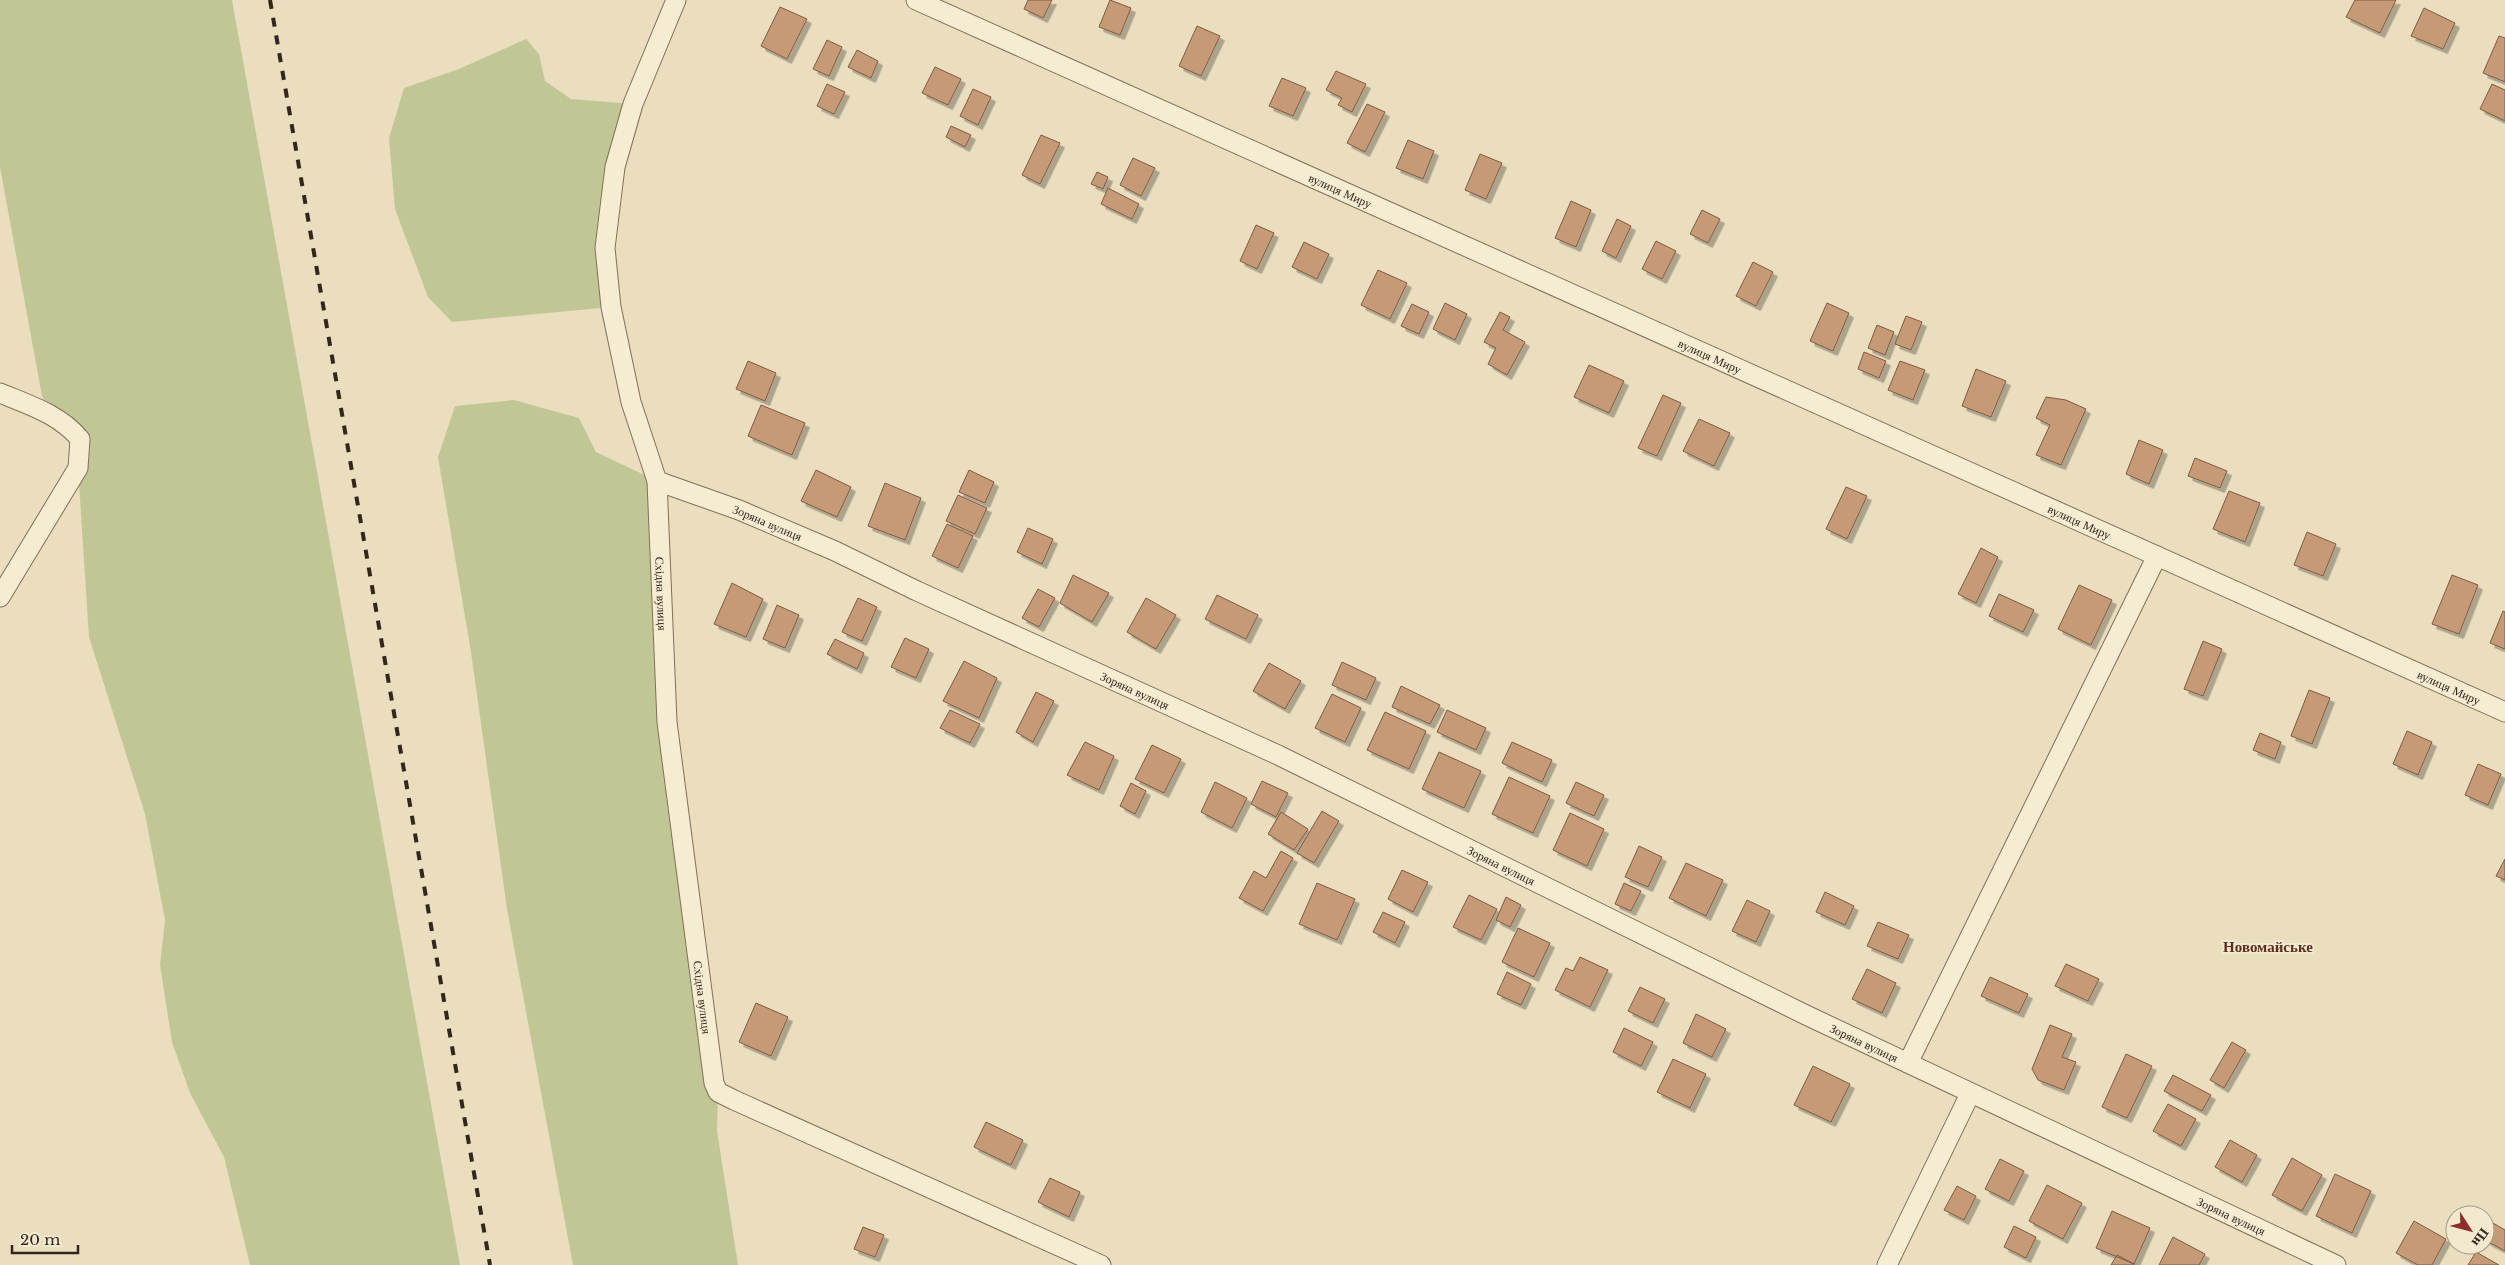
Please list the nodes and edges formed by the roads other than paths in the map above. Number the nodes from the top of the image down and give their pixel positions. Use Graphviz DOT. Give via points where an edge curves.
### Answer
graph roads {
  1 [pos="676,0"];
  2 [pos="916,0"];
  3 [pos="0,393"];
  4 [pos="657,481"];
  5 [pos="2157,556"];
  6 [pos="0,597"];
  7 [pos="2505,712"];
  8 [pos="1908,1063"];
  9 [pos="1970,1094"];
  10 [pos="1101,1265"];
  11 [pos="1887,1265"];
  12 [pos="2336,1265"];
  1 -- 4 [label="street" via="633,104 615,166 605,248 611,307 631,402"];
  2 -- 5 [label="street, вулиця Миру"];
  3 -- 6 [label="street" via="49,414 69,426 80,439 78,468"];
  4 -- 8 [label="street, Зоряна вулиця" via="739,510 835,551 1260,747"];
  4 -- 10 [label="street, Східна вулиця" via="667,722 714,1083 718,1092"];
  5 -- 7 [label="street, вулиця Миру"];
  5 -- 8 [label="street"];
  8 -- 9 [label="street, Зоряна вулиця"];
  9 -- 11 [label="street"];
  9 -- 12 [label="street, Зоряна вулиця"];
}
